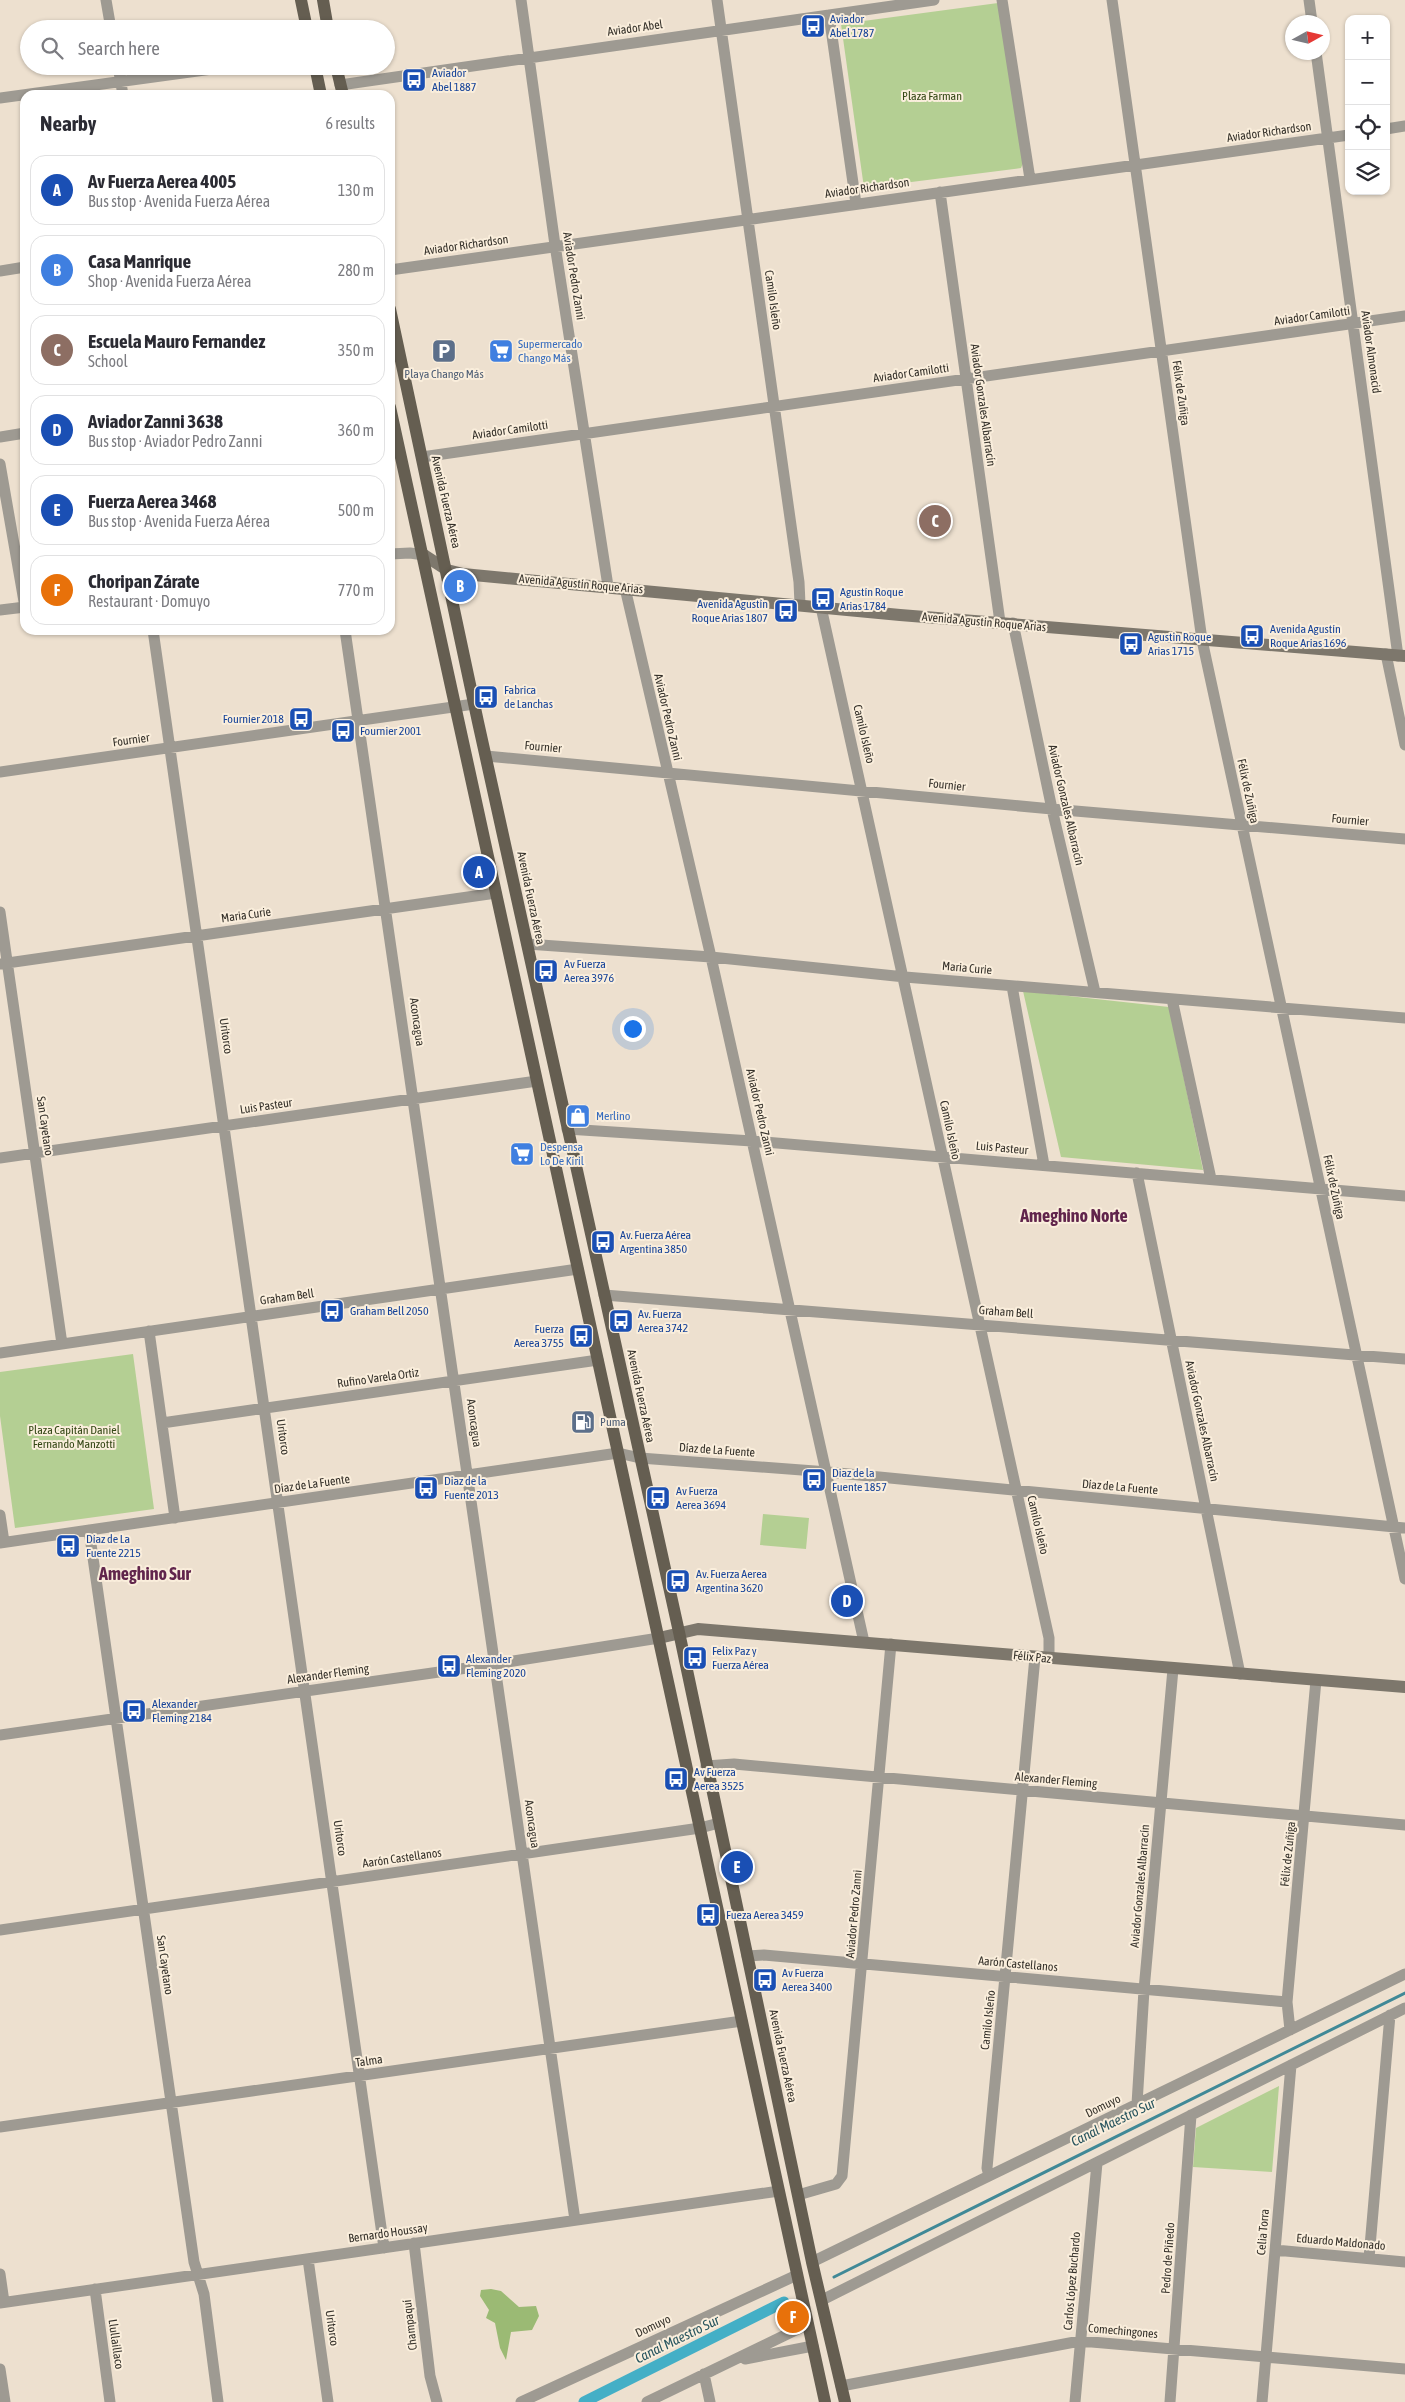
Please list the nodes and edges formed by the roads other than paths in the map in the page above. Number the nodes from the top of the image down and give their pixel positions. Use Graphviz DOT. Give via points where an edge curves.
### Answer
graph roads {
  1 [pos="106,0"];
  2 [pos="301,0"];
  3 [pos="322,0"];
  4 [pos="521,0"];
  5 [pos="718,0"];
  6 [pos="934,0"];
  7 [pos="1002,0"];
  8 [pos="1112,0"];
  9 [pos="1309,0"];
  10 [pos="914,1"];
  11 [pos="829,15"];
  12 [pos="1311,15"];
  13 [pos="109,20"];
  14 [pos="305,20"];
  15 [pos="326,20"];
  16 [pos="722,30"];
  17 [pos="529,58"];
  18 [pos="1317,60"];
  19 [pos="120,75"];
  20 [pos="166,75"];
  21 [pos="317,75"];
  22 [pos="338,75"];
  23 [pos="121,81"];
  24 [pos="57,90"];
  25 [pos="122,90"];
  26 [pos="321,90"];
  27 [pos="341,90"];
  28 [pos="20,95"];
  29 [pos="0,98"];
  30 [pos="1405,126"];
  31 [pos="1390,128"];
  32 [pos="1345,135"];
  33 [pos="1327,138"];
  34 [pos="1136,164"];
  35 [pos="1030,179"];
  36 [pos="940,192"];
  37 [pos="856,204"];
  38 [pos="748,218"];
  39 [pos="555,246"];
  40 [pos="20,268"];
  41 [pos="395,269"];
  42 [pos="0,271"];
  43 [pos="1405,316"];
  44 [pos="1354,324"];
  45 [pos="395,332"];
  46 [pos="1161,350"];
  47 [pos="966,379"];
  48 [pos="773,406"];
  49 [pos="395,429"];
  50 [pos="584,433"];
  51 [pos="20,434"];
  52 [pos="0,437"];
  53 [pos="422,457"];
  54 [pos="0,464"];
  55 [pos="395,554"];
  56 [pos="424,555"];
  57 [pos="447,570"];
  58 [pos="20,578"];
  59 [pos="608,586"];
  60 [pos="625,588"];
  61 [pos="800,604"];
  62 [pos="821,607"];
  63 [pos="20,608"];
  64 [pos="0,610"];
  65 [pos="1000,622"];
  66 [pos="1013,623"];
  67 [pos="154,635"];
  68 [pos="346,635"];
  69 [pos="1202,640"];
  70 [pos="1396,656"];
  71 [pos="474,704"];
  72 [pos="455,708"];
  73 [pos="360,721"];
  74 [pos="1405,745"];
  75 [pos="171,748"];
  76 [pos="486,756"];
  77 [pos="0,772"];
  78 [pos="667,772"];
  79 [pos="862,791"];
  80 [pos="1052,809"];
  81 [pos="1241,825"];
  82 [pos="1405,839"];
  83 [pos="496,893"];
  84 [pos="386,908"];
  85 [pos="0,912"];
  86 [pos="198,935"];
  87 [pos="527,944"];
  88 [pos="711,957"];
  89 [pos="4,963"];
  90 [pos="905,977"];
  91 [pos="1012,986"];
  92 [pos="1095,992"];
  93 [pos="1172,999"];
  94 [pos="1282,1008"];
  95 [pos="1405,1018"];
  96 [pos="537,1081"];
  97 [pos="414,1099"];
  98 [pos="225,1126"];
  99 [pos="567,1129"];
  100 [pos="752,1141"];
  101 [pos="35,1154"];
  102 [pos="942,1157"];
  103 [pos="0,1158"];
  104 [pos="1044,1165"];
  105 [pos="1137,1173"];
  106 [pos="1211,1179"];
  107 [pos="1320,1188"];
  108 [pos="1405,1196"];
  109 [pos="578,1269"];
  110 [pos="441,1289"];
  111 [pos="604,1295"];
  112 [pos="791,1310"];
  113 [pos="252,1316"];
  114 [pos="980,1324"];
  115 [pos="149,1331"];
  116 [pos="1171,1339"];
  117 [pos="62,1344"];
  118 [pos="0,1353"];
  119 [pos="1358,1354"];
  120 [pos="1405,1359"];
  121 [pos="598,1360"];
  122 [pos="454,1381"];
  123 [pos="265,1408"];
  124 [pos="162,1423"];
  125 [pos="618,1454"];
  126 [pos="640,1458"];
  127 [pos="828,1472"];
  128 [pos="468,1475"];
  129 [pos="1016,1491"];
  130 [pos="278,1503"];
  131 [pos="1206,1509"];
  132 [pos="0,1515"];
  133 [pos="175,1518"];
  134 [pos="1400,1528"];
  135 [pos="89,1530"];
  136 [pos="2,1542"];
  137 [pos="1405,1579"];
  138 [pos="679,1632"];
  139 [pos="659,1638"];
  140 [pos="864,1642"];
  141 [pos="892,1644"];
  142 [pos="1035,1657"];
  143 [pos="1049,1659"];
  144 [pos="495,1664"];
  145 [pos="1173,1669"];
  146 [pos="1240,1674"];
  147 [pos="1316,1680"];
  148 [pos="1405,1687"];
  149 [pos="305,1691"];
  150 [pos="116,1718"];
  151 [pos="0,1735"];
  152 [pos="706,1766"];
  153 [pos="879,1777"];
  154 [pos="1022,1791"];
  155 [pos="1161,1802"];
  156 [pos="1305,1816"];
  157 [pos="718,1823"];
  158 [pos="1405,1825"];
  159 [pos="700,1828"];
  160 [pos="522,1854"];
  161 [pos="332,1882"];
  162 [pos="143,1909"];
  163 [pos="0,1930"];
  164 [pos="748,1956"];
  165 [pos="863,1964"];
  166 [pos="1405,1974"];
  167 [pos="1006,1977"];
  168 [pos="1144,1990"];
  169 [pos="1287,2002"];
  170 [pos="1405,2008"];
  171 [pos="1390,2015"];
  172 [pos="742,2021"];
  173 [pos="1290,2030"];
  174 [pos="550,2049"];
  175 [pos="1291,2064"];
  176 [pos="359,2076"];
  177 [pos="171,2103"];
  178 [pos="1137,2104"];
  179 [pos="1191,2115"];
  180 [pos="0,2127"];
  181 [pos="1097,2163"];
  182 [pos="989,2176"];
  183 [pos="779,2191"];
  184 [pos="798,2195"];
  185 [pos="574,2220"];
  186 [pos="414,2243"];
  187 [pos="384,2248"];
  188 [pos="1275,2250"];
  189 [pos="1369,2258"];
  190 [pos="308,2259"];
  191 [pos="812,2262"];
  192 [pos="1405,2262"];
  193 [pos="0,2274"];
  194 [pos="197,2274"];
  195 [pos="797,2275"];
  196 [pos="95,2289"];
  197 [pos="822,2300"];
  198 [pos="2,2302"];
  199 [pos="808,2324"];
  200 [pos="1080,2341"];
  201 [pos="813,2346"];
  202 [pos="1175,2349"];
  203 [pos="1266,2357"];
  204 [pos="731,2361"];
  205 [pos="0,2369"];
  206 [pos="1405,2369"];
  207 [pos="704,2374"];
  208 [pos="842,2386"];
  209 [pos="5,2402"];
  210 [pos="110,2402"];
  211 [pos="218,2402"];
  212 [pos="328,2402"];
  213 [pos="437,2402"];
  214 [pos="521,2402"];
  215 [pos="647,2402"];
  216 [pos="710,2402"];
  217 [pos="825,2402"];
  218 [pos="845,2402"];
  219 [pos="1075,2402"];
  220 [pos="1170,2402"];
  221 [pos="1262,2402"];
  1 -- 13 [label="street"];
  2 -- 14 [label="main road"];
  3 -- 15 [label="main road"];
  4 -- 17 [label="street, Aviador Pedro Zanni"];
  5 -- 16 [label="street, Camilo Isleño"];
  6 -- 10 [label="street, Aviador Abel"];
  7 -- 35 [label="street"];
  8 -- 34 [label="street, Félix de Zuñiga"];
  9 -- 12 [label="street"];
  10 -- 11 [label="street, Aviador Abel"];
  11 -- 16 [label="street, Aviador Abel"];
  11 -- 37 [label="street"];
  16 -- 17 [label="street, Aviador Abel"];
  16 -- 38 [label="street, Camilo Isleño"];
  17 -- 27 [label="street, Aviador Abel"];
  17 -- 39 [label="street, Aviador Pedro Zanni"];
  18 -- 33 [label="street, Aviador Almonacid"];
  19 -- 23 [label="street"];
  20 -- 23 [label="street"];
  21 -- 26 [label="main road"];
  22 -- 27 [label="main road"];
  23 -- 24 [label="street"];
  23 -- 25 [label="street"];
  28 -- 29 [label="street"];
  30 -- 31 [label="street"];
  32 -- 33 [label="street, Aviador Richardson"];
  33 -- 34 [label="street, Aviador Richardson"];
  33 -- 44 [label="street, Aviador Almonacid"];
  34 -- 35 [label="street, Aviador Richardson"];
  34 -- 46 [label="street, Félix de Zuñiga"];
  35 -- 36 [label="street, Aviador Richardson"];
  36 -- 37 [label="street, Aviador Richardson"];
  36 -- 47 [label="street, Aviador Gonzales Albarracín"];
  37 -- 38 [label="street, Aviador Richardson"];
  38 -- 39 [label="street, Aviador Richardson"];
  38 -- 48 [label="street, Camilo Isleño"];
  39 -- 41 [label="street, Aviador Richardson"];
  39 -- 50 [label="street, Aviador Pedro Zanni"];
  40 -- 42 [label="street"];
  43 -- 44 [label="street, Aviador Camilotti"];
  44 -- 46 [label="street, Aviador Camilotti"];
  44 -- 70 [label="street, Aviador Almonacid"];
  45 -- 53 [label="main road, Avenida Fuerza Aérea"];
  46 -- 47 [label="street, Aviador Camilotti"];
  46 -- 69 [label="street, Félix de Zuñiga"];
  47 -- 48 [label="street, Aviador Camilotti"];
  47 -- 65 [label="street, Aviador Gonzales Albarracín"];
  48 -- 50 [label="street, Aviador Camilotti"];
  48 -- 61 [label="street, Camilo Isleño"];
  49 -- 56 [label="main road"];
  50 -- 53 [label="street, Aviador Camilotti"];
  50 -- 59 [label="street, Aviador Pedro Zanni"];
  51 -- 52 [label="street"];
  53 -- 57 [label="main road, Avenida Fuerza Aérea"];
  54 -- 58 [label="street"];
  55 -- 56 [label="street, Avenida Agustín Roque Arias"];
  56 -- 57 [label="main road, Avenida Agustín Roque Arias"];
  56 -- 72 [label="main road"];
  57 -- 59 [label="main road, Avenida Agustín Roque Arias"];
  57 -- 71 [label="main road, Avenida Fuerza Aérea"];
  59 -- 60 [label="main road, Avenida Agustín Roque Arias"];
  60 -- 61 [label="main road, Avenida Agustín Roque Arias"];
  60 -- 78 [label="street, Aviador Pedro Zanni"];
  61 -- 62 [label="main road, Avenida Agustín Roque Arias"];
  62 -- 65 [label="main road, Avenida Agustín Roque Arias"];
  62 -- 79 [label="street, Camilo Isleño"];
  63 -- 64 [label="street"];
  65 -- 66 [label="main road, Avenida Agustín Roque Arias"];
  66 -- 69 [label="main road, Avenida Agustín Roque Arias"];
  66 -- 80 [label="street, Aviador Gonzales Albarracín"];
  67 -- 75 [label="street, Uritorco"];
  68 -- 73 [label="street, Aconcagua"];
  69 -- 70 [label="main road, Avenida Agustín Roque Arias"];
  69 -- 81 [label="street, Félix de Zuñiga"];
  70 -- 74 [label="street, Aviador Almonacid"];
  71 -- 72 [label="street, Fournier"];
  71 -- 76 [label="main road, Avenida Fuerza Aérea"];
  72 -- 73 [label="street, Fournier"];
  72 -- 83 [label="main road"];
  73 -- 75 [label="street, Fournier"];
  73 -- 84 [label="street, Aconcagua"];
  75 -- 77 [label="street, Fournier"];
  75 -- 86 [label="street, Uritorco"];
  76 -- 78 [label="street, Fournier"];
  76 -- 87 [label="main road, Avenida Fuerza Aérea"];
  78 -- 79 [label="street, Fournier"];
  78 -- 88 [label="street, Aviador Pedro Zanni"];
  79 -- 80 [label="street, Fournier"];
  79 -- 90 [label="street, Camilo Isleño"];
  80 -- 81 [label="street, Fournier"];
  80 -- 92 [label="street, Aviador Gonzales Albarracín"];
  81 -- 82 [label="street, Fournier"];
  81 -- 94 [label="street, Félix de Zuñiga"];
  83 -- 84 [label="street, Maria Curie"];
  83 -- 96 [label="main road"];
  84 -- 86 [label="street, Maria Curie"];
  84 -- 97 [label="street, Aconcagua"];
  85 -- 89 [label="street, San Cayetano"];
  86 -- 89 [label="street, Maria Curie"];
  86 -- 98 [label="street, Uritorco"];
  87 -- 88 [label="street, Maria Curie"];
  87 -- 99 [label="main road, Avenida Fuerza Aérea"];
  88 -- 90 [label="street, Maria Curie"];
  88 -- 100 [label="street, Aviador Pedro Zanni"];
  89 -- 101 [label="street, San Cayetano"];
  90 -- 91 [label="street, Maria Curie"];
  90 -- 102 [label="street, Camilo Isleño"];
  91 -- 92 [label="street, Maria Curie"];
  91 -- 104 [label="street"];
  92 -- 93 [label="street, Maria Curie"];
  93 -- 94 [label="street, Maria Curie"];
  93 -- 106 [label="street"];
  94 -- 95 [label="street, Maria Curie"];
  94 -- 107 [label="street, Félix de Zuñiga"];
  96 -- 97 [label="street, Luis Pasteur"];
  96 -- 109 [label="main road"];
  97 -- 98 [label="street, Luis Pasteur"];
  97 -- 110 [label="street, Aconcagua"];
  98 -- 101 [label="street, Luis Pasteur"];
  98 -- 113 [label="street, Uritorco"];
  99 -- 100 [label="street, Luis Pasteur"];
  99 -- 111 [label="main road, Avenida Fuerza Aérea"];
  100 -- 102 [label="street, Luis Pasteur"];
  100 -- 112 [label="street, Aviador Pedro Zanni"];
  101 -- 103 [label="street, Luis Pasteur"];
  101 -- 117 [label="street, San Cayetano"];
  102 -- 104 [label="street, Luis Pasteur"];
  102 -- 114 [label="street, Camilo Isleño"];
  104 -- 105 [label="street, Luis Pasteur"];
  105 -- 106 [label="street, Luis Pasteur"];
  105 -- 116 [label="street, Aviador Gonzales Albarracín"];
  106 -- 107 [label="street, Luis Pasteur"];
  107 -- 108 [label="street, Luis Pasteur"];
  107 -- 119 [label="street, Félix de Zuñiga"];
  109 -- 110 [label="street, Graham Bell"];
  109 -- 121 [label="main road"];
  110 -- 113 [label="street, Graham Bell"];
  110 -- 122 [label="street, Aconcagua"];
  111 -- 112 [label="street, Graham Bell"];
  111 -- 126 [label="main road, Avenida Fuerza Aérea"];
  112 -- 114 [label="street, Graham Bell"];
  112 -- 127 [label="street, Aviador Pedro Zanni"];
  113 -- 115 [label="street, Graham Bell"];
  113 -- 123 [label="street, Uritorco"];
  114 -- 116 [label="street, Graham Bell"];
  114 -- 129 [label="street, Camilo Isleño"];
  115 -- 117 [label="street, Graham Bell"];
  115 -- 124 [label="street"];
  116 -- 119 [label="street, Graham Bell"];
  116 -- 131 [label="street, Aviador Gonzales Albarracín"];
  117 -- 118 [label="street, Graham Bell"];
  119 -- 120 [label="street, Graham Bell"];
  119 -- 134 [label="street, Félix de Zuñiga"];
  121 -- 122 [label="street, Rufino Varela Ortiz"];
  121 -- 125 [label="main road"];
  122 -- 123 [label="street, Rufino Varela Ortiz"];
  122 -- 128 [label="street, Aconcagua"];
  123 -- 124 [label="street, Rufino Varela Ortiz"];
  123 -- 130 [label="street, Uritorco"];
  124 -- 133 [label="street"];
  125 -- 126 [label="street, Díaz de La Fuente"];
  125 -- 128 [label="street, Díaz de La Fuente"];
  125 -- 139 [label="main road"];
  126 -- 127 [label="street, Díaz de La Fuente"];
  126 -- 138 [label="main road, Avenida Fuerza Aérea"];
  127 -- 129 [label="street, Díaz de La Fuente"];
  127 -- 140 [label="street, Aviador Pedro Zanni"];
  128 -- 130 [label="street, Díaz de La Fuente"];
  128 -- 144 [label="street, Aconcagua"];
  129 -- 131 [label="street, Díaz de La Fuente"];
  129 -- 143 [label="street, Camilo Isleño" via="1049,1638"];
  130 -- 133 [label="street, Díaz de La Fuente"];
  130 -- 149 [label="street, Uritorco"];
  131 -- 134 [label="street, Díaz de La Fuente"];
  131 -- 146 [label="street, Aviador Gonzales Albarracín"];
  132 -- 136 [label="street"];
  133 -- 135 [label="street, Díaz de La Fuente"];
  134 -- 137 [label="street, Félix de Zuñiga"];
  135 -- 136 [label="street, Díaz de La Fuente"];
  135 -- 150 [label="street, San Cayetano"];
  138 -- 139 [label="main road, Félix Paz"];
  138 -- 140 [label="main road, Félix Paz" via="698,1629"];
  138 -- 152 [label="main road, Avenida Fuerza Aérea"];
  139 -- 144 [label="street, Alexander Fleming"];
  139 -- 159 [label="main road"];
  140 -- 141 [label="main road, Félix Paz"];
  141 -- 142 [label="main road, Félix Paz"];
  141 -- 153 [label="street, Aviador Pedro Zanni"];
  142 -- 143 [label="main road, Félix Paz"];
  142 -- 154 [label="street, Camilo Isleño"];
  143 -- 145 [label="main road, Félix Paz"];
  144 -- 149 [label="street, Alexander Fleming"];
  144 -- 160 [label="street, Aconcagua"];
  145 -- 146 [label="main road, Félix Paz"];
  145 -- 155 [label="street, Aviador Gonzales Albarracín"];
  146 -- 147 [label="main road, Félix Paz"];
  147 -- 148 [label="main road, Félix Paz"];
  147 -- 156 [label="street, Félix de Zuñiga"];
  149 -- 150 [label="street, Alexander Fleming"];
  149 -- 161 [label="street, Uritorco"];
  150 -- 151 [label="street, Alexander Fleming"];
  150 -- 162 [label="street, San Cayetano"];
  152 -- 153 [label="street, Alexander Fleming" via="734,1764"];
  152 -- 157 [label="main road, Avenida Fuerza Aérea"];
  153 -- 154 [label="street, Alexander Fleming"];
  153 -- 165 [label="street, Aviador Pedro Zanni"];
  154 -- 155 [label="street, Alexander Fleming"];
  154 -- 167 [label="street, Camilo Isleño"];
  155 -- 156 [label="street, Alexander Fleming"];
  155 -- 168 [label="street, Aviador Gonzales Albarracín"];
  156 -- 158 [label="street, Alexander Fleming"];
  156 -- 169 [label="street, Félix de Zuñiga"];
  157 -- 159 [label="street, Aarón Castellanos"];
  157 -- 164 [label="main road, Avenida Fuerza Aérea"];
  159 -- 160 [label="street, Aarón Castellanos"];
  159 -- 172 [label="main road"];
  160 -- 161 [label="street, Aarón Castellanos"];
  160 -- 174 [label="street, Aconcagua"];
  161 -- 162 [label="street, Aarón Castellanos"];
  161 -- 176 [label="street, Uritorco"];
  162 -- 163 [label="street, Aarón Castellanos"];
  162 -- 177 [label="street, San Cayetano"];
  164 -- 165 [label="street, Aarón Castellanos"];
  164 -- 184 [label="main road, Avenida Fuerza Aérea"];
  165 -- 167 [label="street, Aarón Castellanos"];
  165 -- 184 [label="street, Aviador Pedro Zanni" via="842,2176 836,2184"];
  166 -- 173 [label="street, Domuyo"];
  167 -- 168 [label="street, Aarón Castellanos"];
  167 -- 182 [label="street, Camilo Isleño" via="987,2168"];
  168 -- 169 [label="street, Aarón Castellanos"];
  168 -- 178 [label="street, Aviador Gonzales Albarracín"];
  169 -- 173 [label="street, Félix de Zuñiga"];
  170 -- 171 [label="street"];
  171 -- 175 [label="street"];
  171 -- 189 [label="street"];
  172 -- 174 [label="street, Talma"];
  172 -- 183 [label="main road"];
  173 -- 178 [label="street, Domuyo"];
  174 -- 176 [label="street, Talma"];
  174 -- 185 [label="street, Aconcagua"];
  175 -- 179 [label="street"];
  175 -- 188 [label="street, Celia Torra"];
  176 -- 177 [label="street, Talma"];
  176 -- 187 [label="street, Uritorco"];
  177 -- 180 [label="street, Talma"];
  177 -- 194 [label="street, San Cayetano"];
  178 -- 182 [label="street, Domuyo"];
  179 -- 181 [label="street"];
  179 -- 202 [label="street, Pedro de Piñedo"];
  181 -- 197 [label="street"];
  181 -- 200 [label="street, Carlos López Buchardo"];
  182 -- 191 [label="street, Domuyo"];
  183 -- 185 [label="street, Bernardo Houssay"];
  183 -- 195 [label="main road"];
  184 -- 191 [label="main road, Avenida Fuerza Aérea"];
  185 -- 186 [label="street, Bernardo Houssay"];
  186 -- 187 [label="street, Bernardo Houssay"];
  186 -- 213 [label="street, Champaquí" via="430,2376"];
  187 -- 190 [label="street, Bernardo Houssay"];
  188 -- 189 [label="street, Eduardo Maldonado"];
  188 -- 203 [label="street, Celia Torra"];
  189 -- 192 [label="street, Eduardo Maldonado"];
  190 -- 194 [label="street, Bernardo Houssay"];
  190 -- 212 [label="street, Uritorco"];
  191 -- 197 [label="main road, Avenida Fuerza Aérea"];
  193 -- 198 [label="street"];
  194 -- 196 [label="street, Bernardo Houssay"];
  194 -- 211 [label="street, San Cayetano" via="204,2294"];
  195 -- 197 [label="main road" via="805,2277 816,2300"];
  195 -- 199 [label="main road"];
  195 -- 214 [label="street, Domuyo"];
  196 -- 198 [label="street, Bernardo Houssay"];
  196 -- 210 [label="street, Llullaillaco"];
  197 -- 208 [label="main road, Avenida Fuerza Aérea"];
  199 -- 201 [label="main road"];
  199 -- 204 [label="street"];
  200 -- 202 [label="street, Comechingones"];
  200 -- 208 [label="street, Comechingones"];
  200 -- 219 [label="street, Carlos López Buchardo"];
  201 -- 204 [label="street"];
  201 -- 217 [label="main road"];
  202 -- 203 [label="street, Comechingones"];
  202 -- 220 [label="street, Pedro de Piñedo"];
  203 -- 206 [label="street, Comechingones"];
  203 -- 221 [label="street, Celia Torra"];
  204 -- 207 [label="street"];
  205 -- 209 [label="street"];
  207 -- 215 [label="street"];
  207 -- 216 [label="street"];
  208 -- 218 [label="main road, Avenida Fuerza Aérea"];
}
